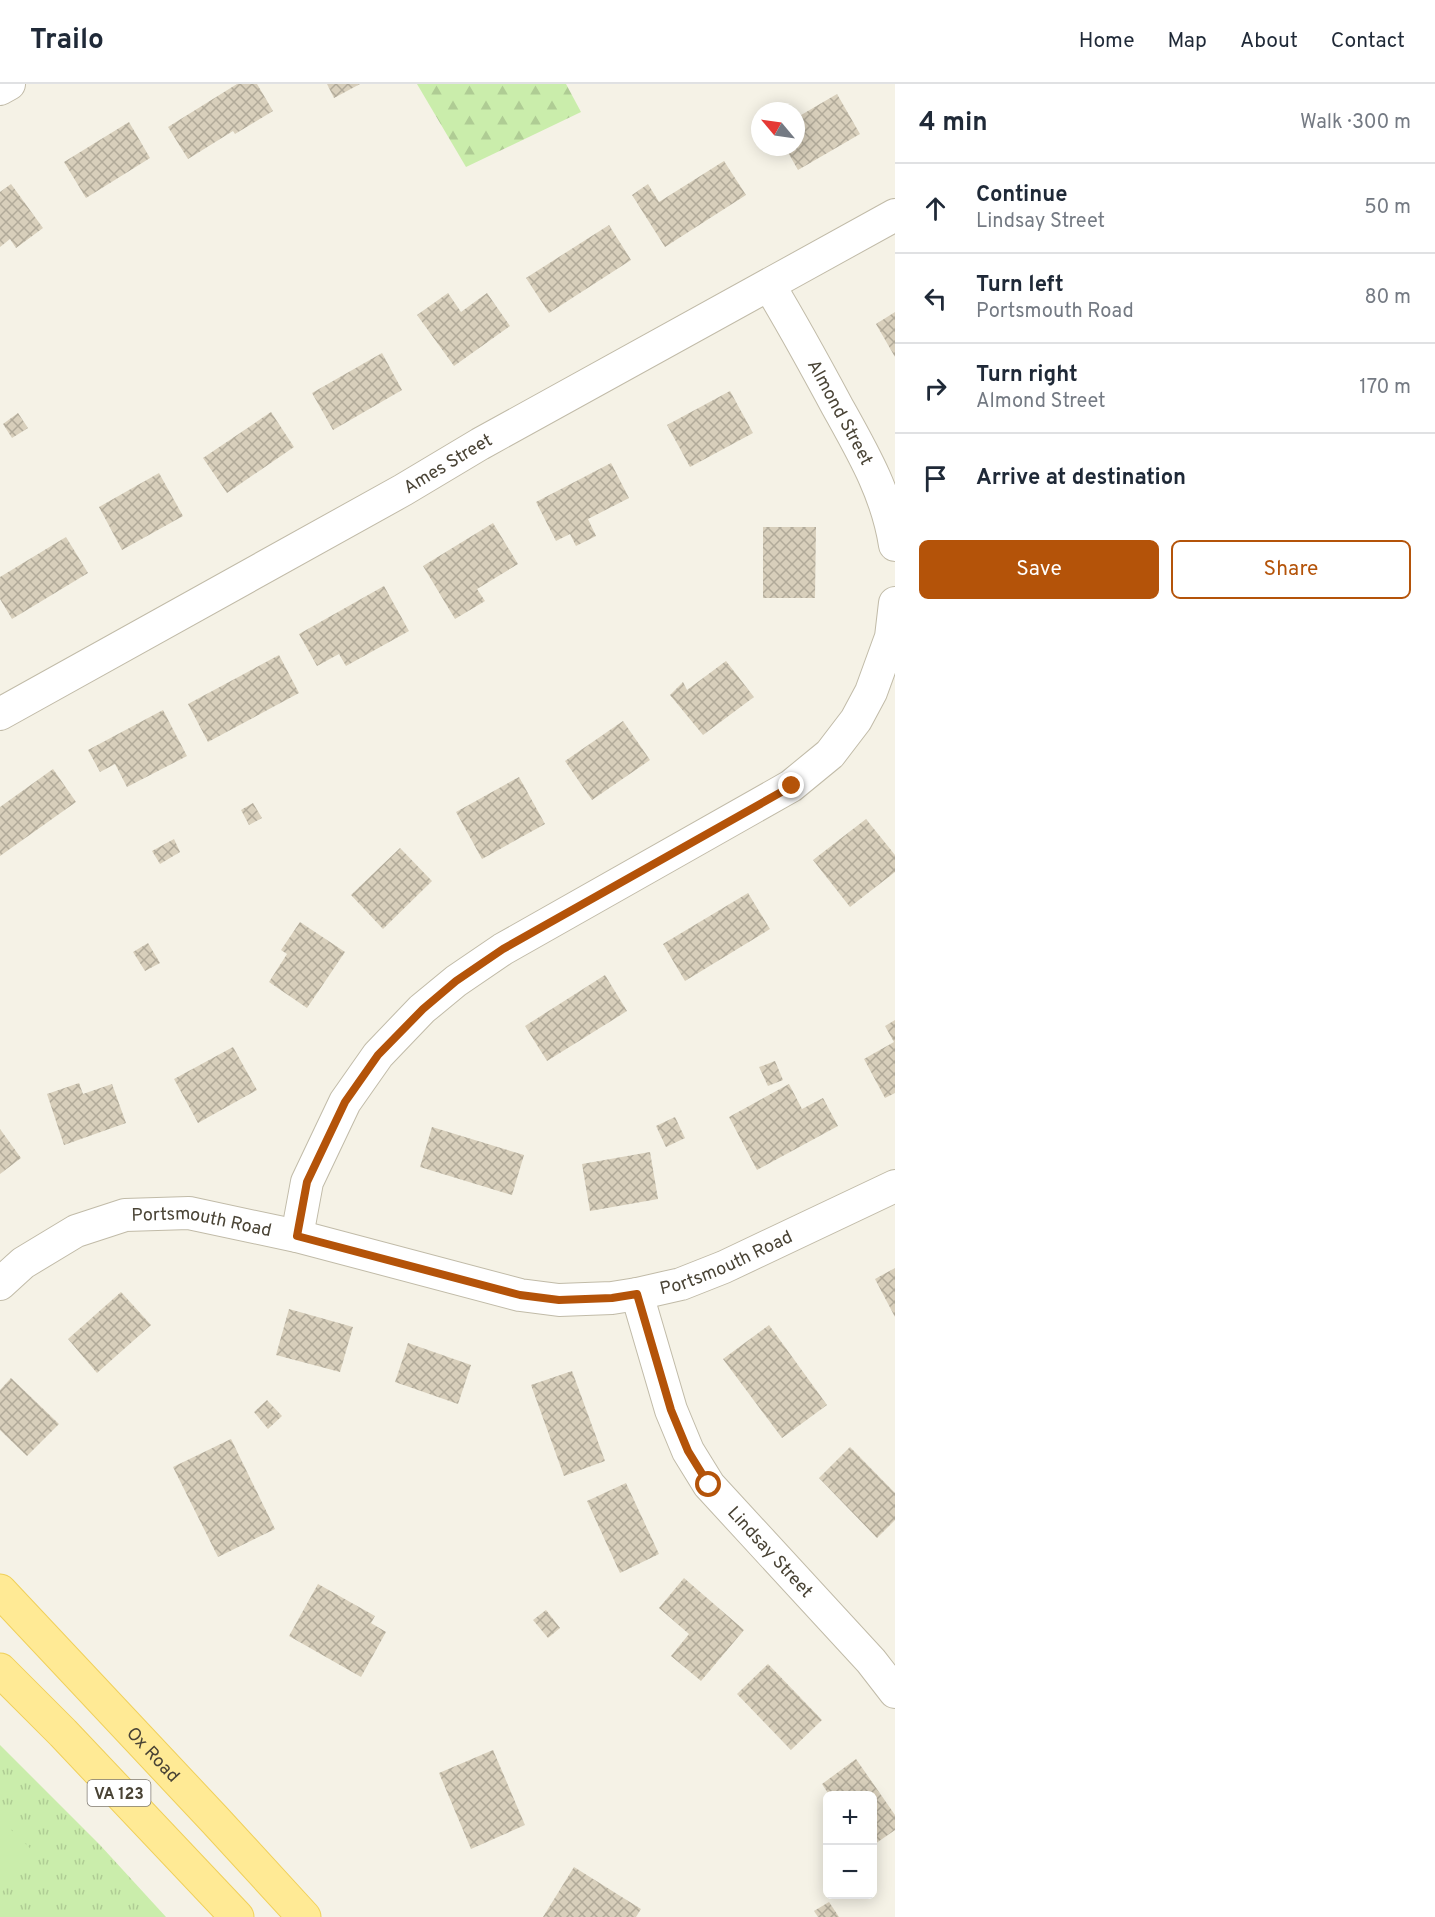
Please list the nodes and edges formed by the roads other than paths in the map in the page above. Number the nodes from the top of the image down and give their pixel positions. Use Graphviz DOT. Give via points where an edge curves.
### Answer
graph roads {
  1 [pos="895,215"];
  2 [pos="769,285"];
  3 [pos="895,545"];
  4 [pos="895,603"];
  5 [pos="0,714"];
  6 [pos="895,1186"];
  7 [pos="297,1236"];
  8 [pos="0,1284"];
  9 [pos="637,1294"];
  10 [pos="0,1591"];
  11 [pos="0,1670"];
  12 [pos="895,1692"];
  13 [pos="237,1917"];
  14 [pos="304,1917"];
  1 -- 2 [label="street, Ames Street"];
  2 -- 3 [label="street, Almond Street" via="874,474 891,518"];
  2 -- 5 [label="street, Ames Street"];
  4 -- 7 [label="street" via="891,637 872,692 830,754 792,786 503,949 456,981 378,1055 345,1102 307,1182"];
  6 -- 9 [label="street, Portsmouth Road" via="724,1267 681,1284"];
  7 -- 8 [label="street, Portsmouth Road" via="189,1213 125,1215 76,1231 23,1263"];
  7 -- 9 [label="street, Portsmouth Road" via="520,1295 559,1300"];
  9 -- 12 [label="street, Lindsay Street" via="671,1410 688,1451 709,1485"];
  10 -- 14 [label="main road, Ox Road / VA 123"];
  11 -- 13 [label="main road, VA 123"];
}
